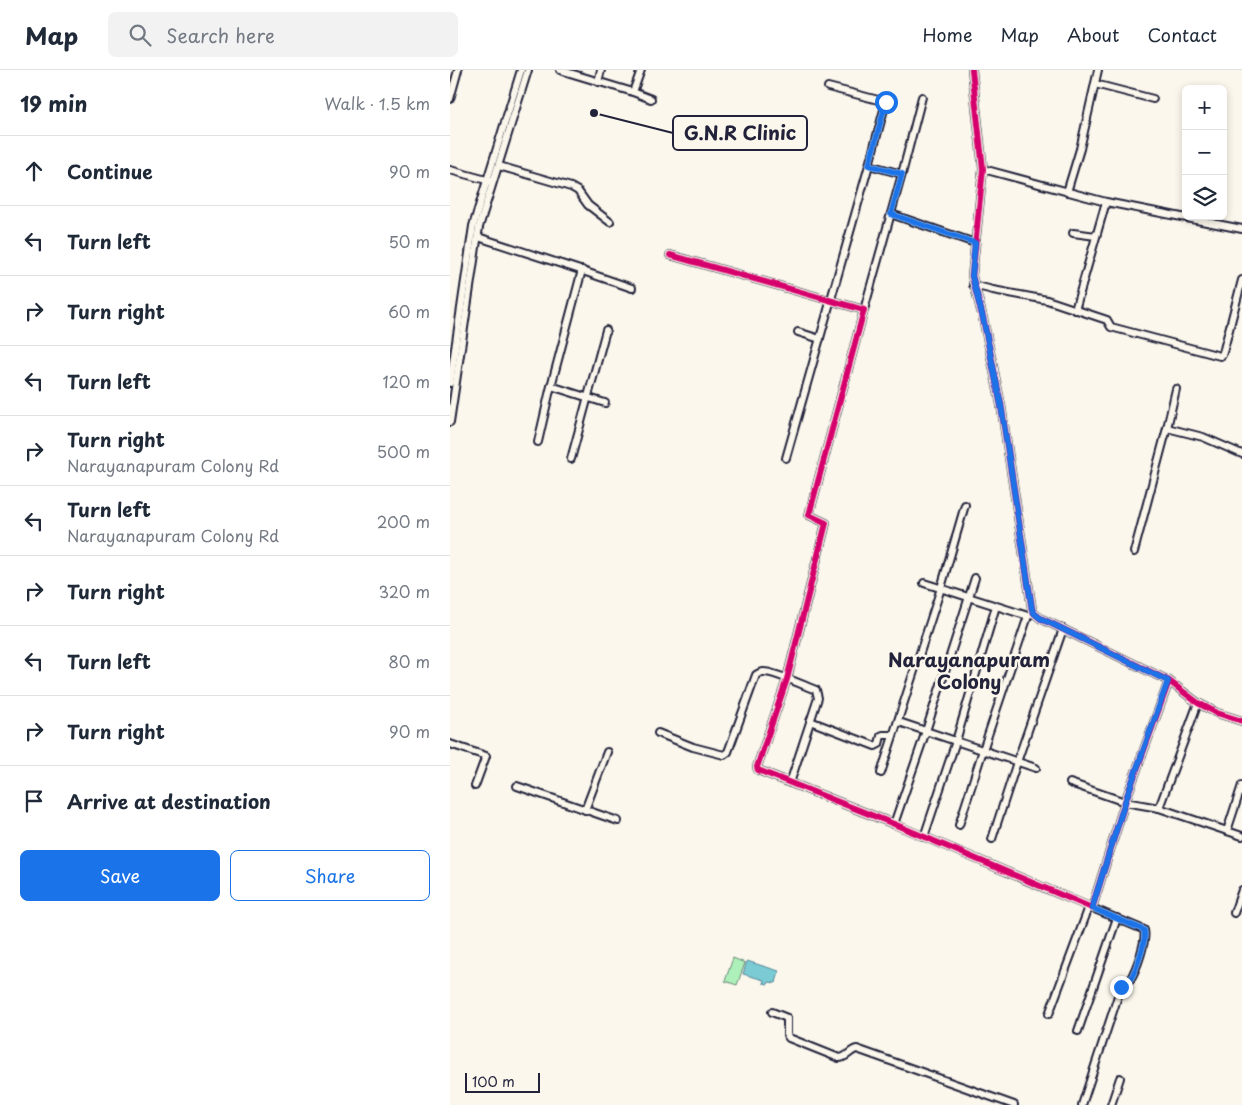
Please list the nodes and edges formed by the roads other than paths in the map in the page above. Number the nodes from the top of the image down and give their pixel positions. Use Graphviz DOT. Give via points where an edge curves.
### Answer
graph roads {
  1 [pos="458,70"];
  2 [pos="521,70"];
  3 [pos="528,70"];
  4 [pos="601,70"];
  5 [pos="640,70"];
  6 [pos="972,70"];
  7 [pos="1098,70"];
  8 [pos="564,71"];
  9 [pos="453,79"];
  10 [pos="598,82"];
  11 [pos="1095,84"];
  12 [pos="828,87"];
  13 [pos="633,92"];
  14 [pos="922,97"];
  15 [pos="450,99"];
  16 [pos="651,99"];
  17 [pos="1153,99"];
  18 [pos="869,165"];
  19 [pos="499,166"];
  20 [pos="983,169"];
  21 [pos="450,170"];
  22 [pos="902,174"];
  23 [pos="490,181"];
  24 [pos="1067,192"];
  25 [pos="1106,202"];
  26 [pos="891,214"];
  27 [pos="610,222"];
  28 [pos="1242,229"];
  29 [pos="1074,233"];
  30 [pos="1096,236"];
  31 [pos="478,237"];
  32 [pos="975,243"];
  33 [pos="670,256"];
  34 [pos="582,270"];
  35 [pos="1242,280"];
  36 [pos="973,285"];
  37 [pos="632,288"];
  38 [pos="831,302"];
  39 [pos="864,310"];
  40 [pos="1075,310"];
  41 [pos="606,330"];
  42 [pos="798,332"];
  43 [pos="820,339"];
  44 [pos="450,382"];
  45 [pos="551,386"];
  46 [pos="1176,389"];
  47 [pos="587,398"];
  48 [pos="605,403"];
  49 [pos="450,422"];
  50 [pos="1167,428"];
  51 [pos="538,442"];
  52 [pos="1242,454"];
  53 [pos="786,458"];
  54 [pos="571,459"];
  55 [pos="965,505"];
  56 [pos="1134,552"];
  57 [pos="975,578"];
  58 [pos="924,583"];
  59 [pos="941,588"];
  60 [pos="969,596"];
  61 [pos="996,606"];
  62 [pos="1031,614"];
  63 [pos="1063,629"];
  64 [pos="787,679"];
  65 [pos="1168,681"];
  66 [pos="1198,702"];
  67 [pos="810,721"];
  68 [pos="1242,721"];
  69 [pos="898,722"];
  70 [pos="926,731"];
  71 [pos="658,733"];
  72 [pos="893,735"];
  73 [pos="956,741"];
  74 [pos="450,744"];
  75 [pos="983,750"];
  76 [pos="607,752"];
  77 [pos="1017,762"];
  78 [pos="1036,768"];
  79 [pos="881,773"];
  80 [pos="790,783"];
  81 [pos="1070,783"];
  82 [pos="1242,784"];
  83 [pos="475,786"];
  84 [pos="517,786"];
  85 [pos="1125,802"];
  86 [pos="1159,808"];
  87 [pos="585,810"];
  88 [pos="618,821"];
  89 [pos="894,824"];
  90 [pos="959,825"];
  91 [pos="1226,831"];
  92 [pos="1242,836"];
  93 [pos="924,837"];
  94 [pos="992,839"];
  95 [pos="1242,890"];
  96 [pos="1091,907"];
  97 [pos="1234,913"];
  98 [pos="1118,918"];
  99 [pos="772,1012"];
  100 [pos="1049,1014"];
  101 [pos="1078,1031"];
  102 [pos="1120,1078"];
  103 [pos="1014,1105"];
  104 [pos="1082,1105"];
  105 [pos="1110,1105"];
  1 -- 9 [label="street"];
  2 -- 23 [label="street"];
  3 -- 19 [label="street"];
  4 -- 10 [label="street"];
  5 -- 13 [label="street"];
  6 -- 20 [label="street"];
  7 -- 11 [label="street"];
  8 -- 10 [label="street"];
  9 -- 15 [label="street"];
  10 -- 13 [label="street"];
  11 -- 17 [label="street"];
  11 -- 24 [label="street"];
  12 -- 18 [label="street" via="886,102"];
  13 -- 16 [label="street"];
  14 -- 22 [label="street"];
  18 -- 22 [label="street"];
  18 -- 38 [label="street"];
  19 -- 23 [label="street"];
  19 -- 27 [label="street" via="571,187"];
  20 -- 24 [label="street"];
  20 -- 32 [label="street"];
  21 -- 23 [label="street"];
  22 -- 26 [label="street"];
  23 -- 31 [label="street"];
  23 -- 44 [label="street" via="473,226"];
  24 -- 25 [label="street"];
  25 -- 28 [label="street"];
  25 -- 30 [label="street"];
  26 -- 32 [label="street"];
  26 -- 39 [label="street"];
  29 -- 30 [label="street"];
  30 -- 40 [label="street"];
  31 -- 34 [label="street"];
  31 -- 49 [label="street"];
  32 -- 36 [label="street"];
  33 -- 38 [label="street"];
  34 -- 37 [label="street"];
  34 -- 45 [label="street"];
  35 -- 40 [label="street" via="1220,356 1111,327 1107,320"];
  36 -- 40 [label="street" via="1047,300"];
  36 -- 62 [label="street" via="1001,405"];
  38 -- 39 [label="street"];
  38 -- 43 [label="street"];
  39 -- 64 [label="street" via="809,515 826,523"];
  41 -- 47 [label="street"];
  42 -- 43 [label="street"];
  43 -- 53 [label="street"];
  45 -- 47 [label="street"];
  45 -- 51 [label="street"];
  46 -- 50 [label="street"];
  47 -- 48 [label="street"];
  47 -- 54 [label="street"];
  50 -- 52 [label="street" via="1203,436"];
  50 -- 56 [label="street"];
  55 -- 59 [label="street"];
  57 -- 60 [label="street"];
  58 -- 59 [label="street"];
  59 -- 60 [label="street"];
  59 -- 69 [label="street"];
  60 -- 61 [label="street"];
  60 -- 70 [label="street"];
  61 -- 62 [label="street"];
  61 -- 73 [label="street"];
  62 -- 63 [label="street"];
  62 -- 75 [label="street"];
  63 -- 65 [label="street"];
  63 -- 77 [label="street"];
  64 -- 67 [label="street" via="816,690 818,698"];
  64 -- 71 [label="street" via="766,672 756,674 728,752 724,755"];
  64 -- 80 [label="street" via="757,768"];
  65 -- 66 [label="street"];
  65 -- 85 [label="street"];
  66 -- 68 [label="street" via="1217,713"];
  66 -- 86 [label="street"];
  67 -- 72 [label="street" via="875,746 883,734"];
  67 -- 80 [label="street"];
  69 -- 70 [label="street"];
  69 -- 72 [label="street"];
  70 -- 73 [label="street"];
  70 -- 89 [label="street"];
  72 -- 79 [label="street"];
  73 -- 75 [label="street"];
  73 -- 93 [label="street"];
  74 -- 83 [label="street" via="486,756"];
  75 -- 77 [label="street"];
  75 -- 90 [label="street"];
  76 -- 87 [label="street"];
  77 -- 78 [label="street"];
  77 -- 94 [label="street"];
  80 -- 89 [label="street"];
  81 -- 85 [label="street"];
  82 -- 91 [label="street"];
  84 -- 87 [label="street"];
  85 -- 86 [label="street"];
  85 -- 96 [label="street"];
  86 -- 91 [label="street"];
  87 -- 88 [label="street"];
  89 -- 93 [label="street"];
  91 -- 92 [label="street"];
  93 -- 96 [label="street"];
  95 -- 97 [label="street"];
  96 -- 98 [label="street"];
  96 -- 100 [label="street"];
  98 -- 101 [label="street"];
  98 -- 104 [label="street" via="1144,930 1145,941 1131,978 1121,987"];
  99 -- 103 [label="street" via="787,1018 789,1038 841,1058 857,1049"];
  102 -- 105 [label="street"];
}
